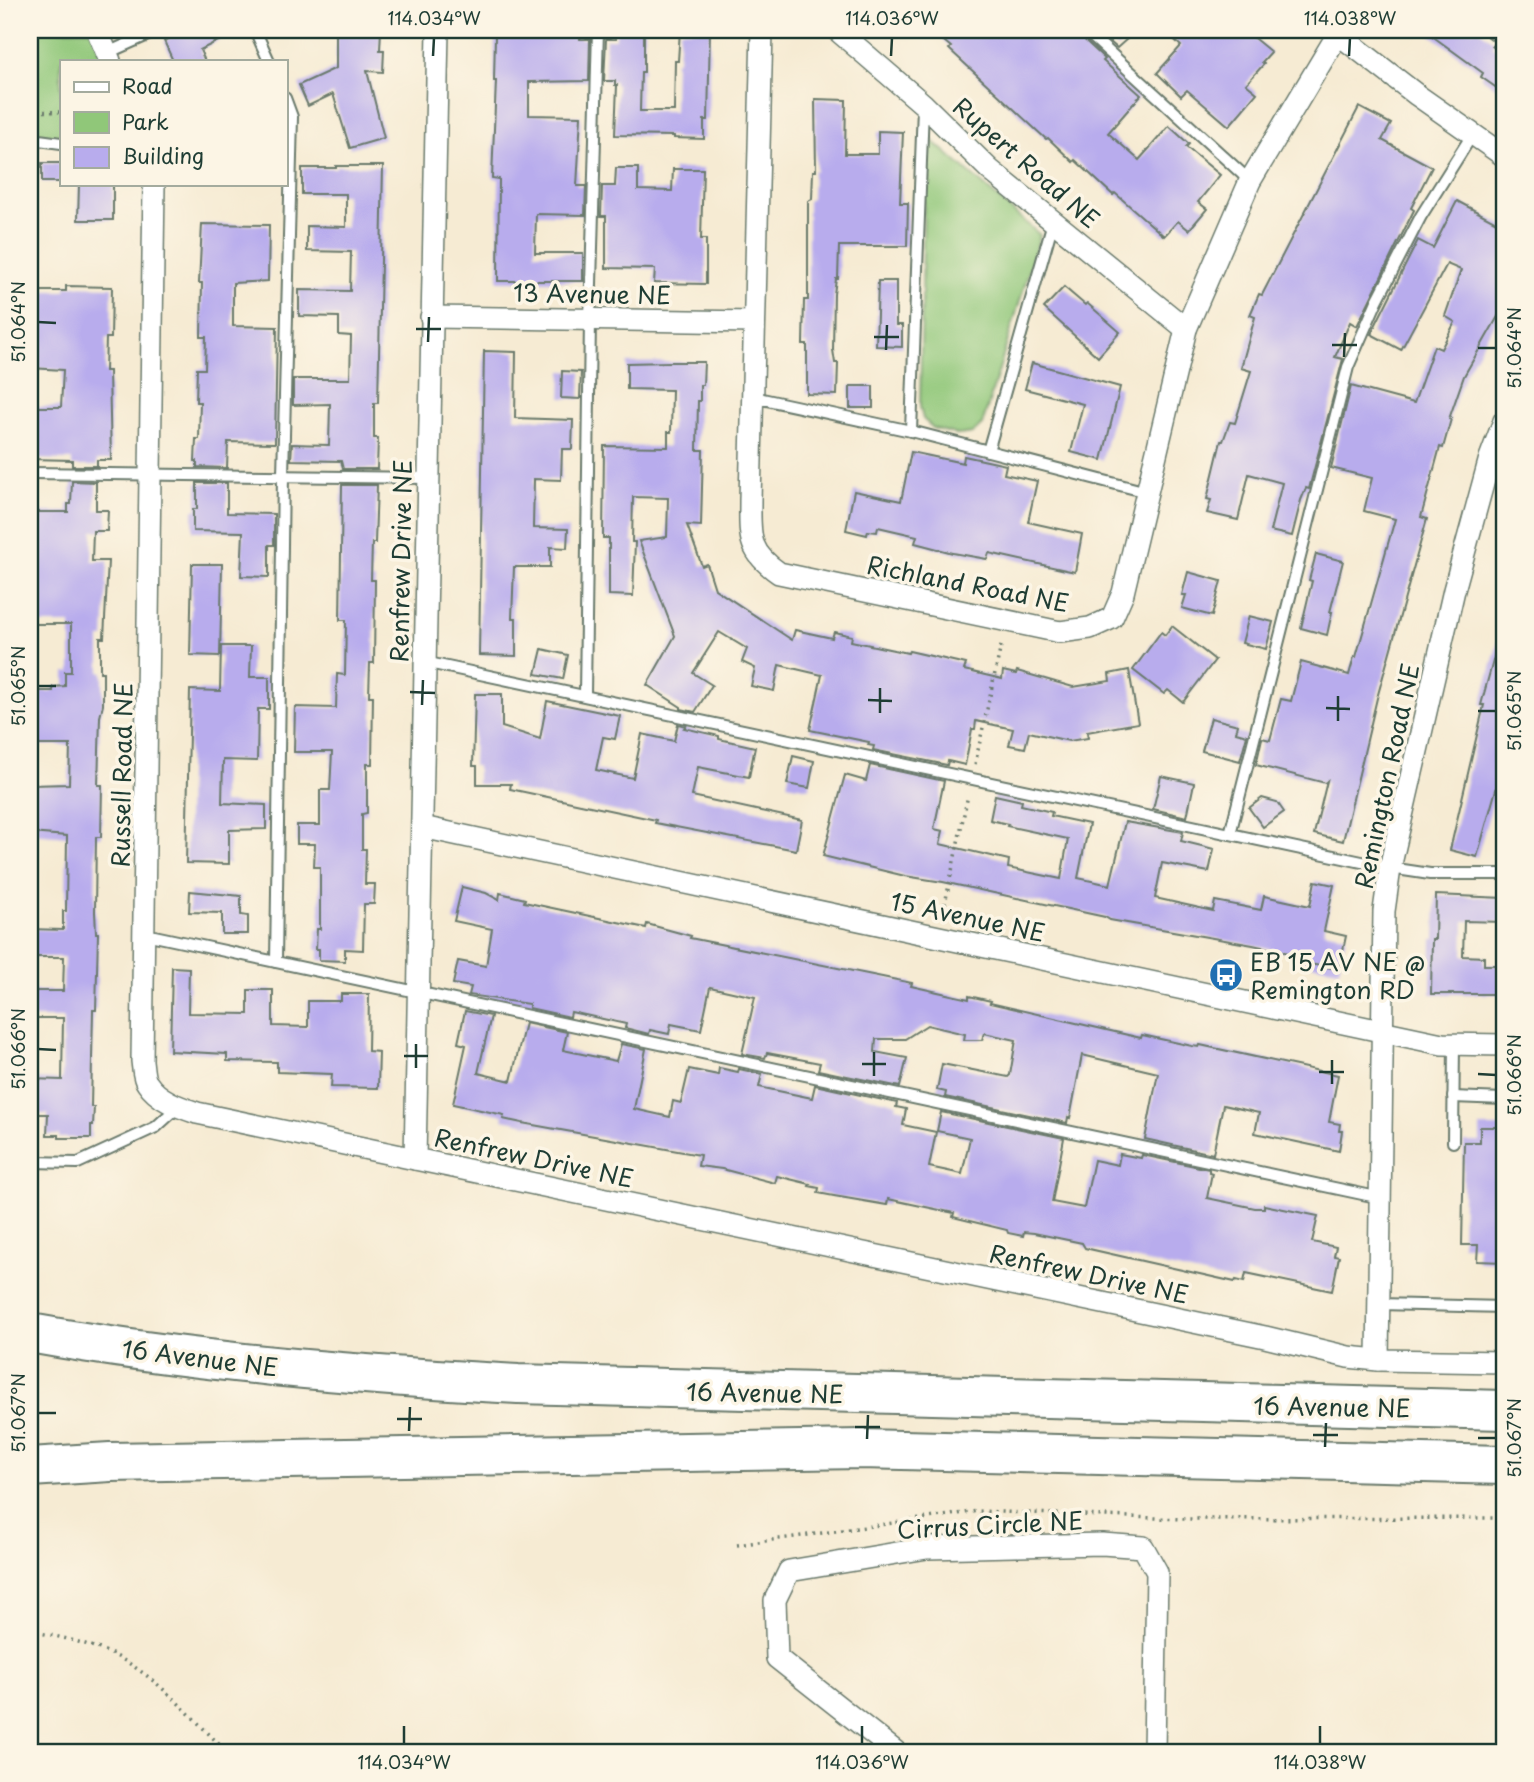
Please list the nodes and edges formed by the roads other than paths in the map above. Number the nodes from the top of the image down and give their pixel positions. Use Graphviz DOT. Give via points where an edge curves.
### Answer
graph roads {
  1 [pos="97,30"];
  2 [pos="159,30"];
  3 [pos="255,30"];
  4 [pos="438,30"];
  5 [pos="598,30"];
  6 [pos="762,30"];
  7 [pos="837,30"];
  8 [pos="1085,30"];
  9 [pos="1336,32"];
  10 [pos="108,57"];
  11 [pos="269,60"];
  12 [pos="287,103"];
  13 [pos="923,104"];
  14 [pos="1472,135"];
  15 [pos="60,143"];
  16 [pos="30,148"];
  17 [pos="1504,156"];
  18 [pos="1250,181"];
  19 [pos="154,186"];
  20 [pos="1053,222"];
  21 [pos="431,317"];
  22 [pos="590,320"];
  23 [pos="753,322"];
  24 [pos="1186,329"];
  25 [pos="753,397"];
  26 [pos="1504,421"];
  27 [pos="911,432"];
  28 [pos="988,451"];
  29 [pos="30,472"];
  30 [pos="150,473"];
  31 [pos="284,475"];
  32 [pos="428,478"];
  33 [pos="1147,492"];
  34 [pos="424,662"];
  35 [pos="585,695"];
  36 [pos="422,827"];
  37 [pos="1230,834"];
  38 [pos="1390,868"];
  39 [pos="1504,874"];
  40 [pos="145,934"];
  41 [pos="276,961"];
  42 [pos="417,990"];
  43 [pos="1383,1032"];
  44 [pos="1454,1044"];
  45 [pos="1504,1045"];
  46 [pos="1453,1097"];
  47 [pos="1504,1099"];
  48 [pos="178,1107"];
  49 [pos="1453,1142"];
  50 [pos="415,1159"];
  51 [pos="30,1162"];
  52 [pos="1381,1198"];
  53 [pos="1379,1304"];
  54 [pos="1504,1307"];
  55 [pos="30,1333"];
  56 [pos="1378,1360"];
  57 [pos="1504,1362"];
  58 [pos="1504,1410"];
  59 [pos="1504,1465"];
  60 [pos="30,1467"];
  61 [pos="896,1752"];
  62 [pos="1154,1752"];
  1 -- 10 [label="street"];
  2 -- 10 [label="lane"];
  3 -- 11 [label="lane"];
  4 -- 21 [label="street, Renfrew Drive NE"];
  5 -- 22 [label="lane"];
  6 -- 23 [label="street, Richland Road NE"];
  7 -- 13 [label="street, Rupert Road NE"];
  8 -- 18 [label="lane"];
  9 -- 14 [label="street"];
  9 -- 18 [label="street, Richland Road NE"];
  12 -- 31 [label="lane" via="292,117"];
  13 -- 20 [label="street, Rupert Road NE" via="990,170"];
  13 -- 27 [label="lane"];
  14 -- 17 [label="street"];
  14 -- 37 [label="lane" via="1421,216 1348,368"];
  15 -- 16 [label="lane" via="39,140"];
  18 -- 24 [label="street, Richland Road NE"];
  19 -- 30 [label="street, Russell Road NE"];
  20 -- 24 [label="street, Rupert Road NE"];
  20 -- 28 [label="lane"];
  21 -- 22 [label="street, 13 Avenue NE"];
  21 -- 32 [label="street, Renfrew Drive NE"];
  22 -- 23 [label="street, 13 Avenue NE"];
  22 -- 35 [label="lane"];
  23 -- 25 [label="street, Richland Road NE"];
  24 -- 33 [label="street, Richland Road NE"];
  25 -- 27 [label="lane"];
  25 -- 33 [label="street, Richland Road NE" via="750,532 755,551 779,573 1060,632 1090,628 1112,618 1124,593"];
  26 -- 38 [label="street, Remington Road NE" via="1454,590"];
  27 -- 28 [label="lane"];
  28 -- 33 [label="lane"];
  29 -- 30 [label="lane"];
  30 -- 31 [label="lane"];
  30 -- 40 [label="street, Russell Road NE"];
  31 -- 32 [label="lane"];
  31 -- 41 [label="lane"];
  32 -- 34 [label="street, Renfrew Drive NE"];
  34 -- 35 [label="lane"];
  34 -- 36 [label="street, Renfrew Drive NE"];
  35 -- 37 [label="lane"];
  36 -- 42 [label="street, Renfrew Drive NE"];
  36 -- 43 [label="street, 15 Avenue NE"];
  37 -- 38 [label="lane"];
  38 -- 39 [label="lane" via="1430,874"];
  38 -- 43 [label="street, Remington Road NE" via="1384,911"];
  40 -- 41 [label="lane"];
  40 -- 48 [label="street, Russell Road NE" via="145,1082"];
  41 -- 42 [label="lane"];
  42 -- 50 [label="street, Renfrew Drive NE"];
  42 -- 52 [label="lane"];
  43 -- 44 [label="street, 15 Avenue NE"];
  43 -- 52 [label="street, Remington Road NE"];
  44 -- 45 [label="street, 15 Avenue NE"];
  44 -- 46 [label="lane"];
  46 -- 47 [label="lane"];
  46 -- 49 [label="lane"];
  48 -- 50 [label="street, Russell Road NE"];
  48 -- 51 [label="lane" via="156,1127 78,1163"];
  50 -- 56 [label="street, Renfrew Drive NE"];
  52 -- 53 [label="street, Remington Road NE"];
  53 -- 54 [label="lane"];
  53 -- 56 [label="street, Remington Road NE"];
  55 -- 58 [label="highway, 16 Avenue NE" via="192,1358 505,1384"];
  56 -- 57 [label="street, Renfrew Drive NE"];
  59 -- 60 [label="highway" via="861,1449"];
  61 -- 62 [label="street, Cirrus Circle NE" via="777,1658 775,1600 789,1571 927,1548 1143,1547 1157,1572"];
}
